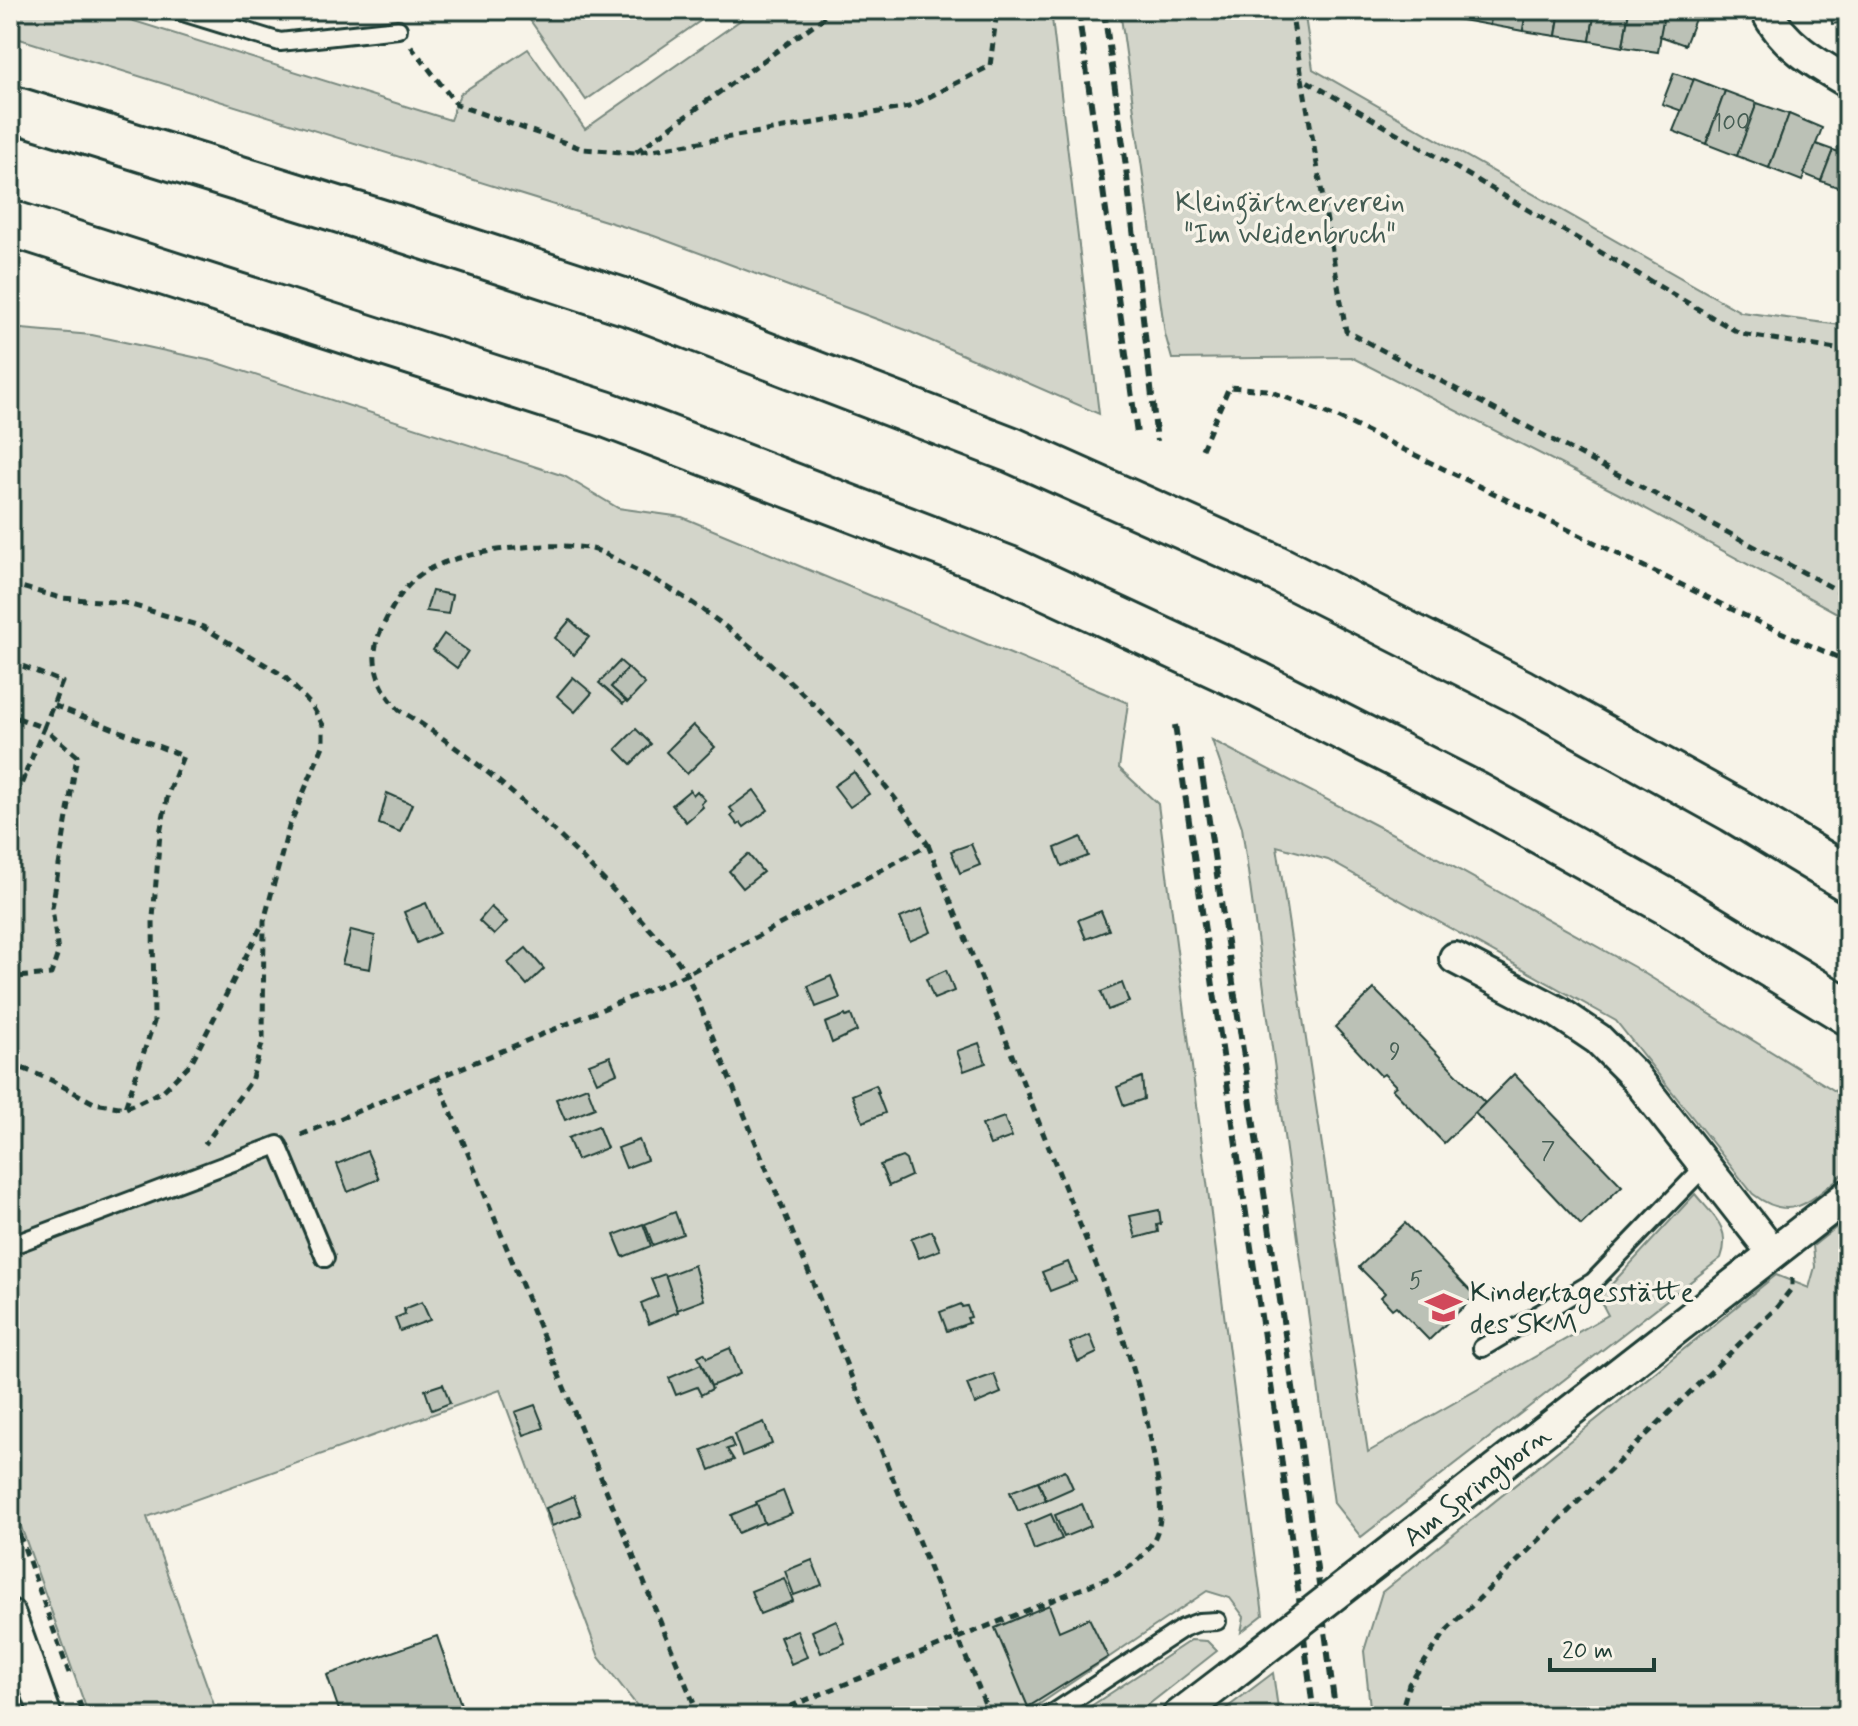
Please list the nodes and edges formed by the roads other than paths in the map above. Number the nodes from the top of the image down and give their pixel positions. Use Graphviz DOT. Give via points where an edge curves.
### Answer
graph roads {
  1 [pos="176,10"];
  2 [pos="1766,10"];
  3 [pos="398,29"];
  4 [pos="1848,82"];
  5 [pos="10,108"];
  6 [pos="10,223"];
  7 [pos="1848,879"];
  8 [pos="1455,958"];
  9 [pos="1848,1012"];
  10 [pos="1705,1166"];
  11 [pos="1848,1195"];
  12 [pos="10,1246"];
  13 [pos="1773,1253"];
  14 [pos="325,1258"];
  15 [pos="1482,1348"];
  16 [pos="10,1615"];
  17 [pos="1217,1621"];
  18 [pos="46,1716"];
  19 [pos="1049,1716"];
  20 [pos="1178,1716"];
  1 -- 3 [label="lane" via="280,42"];
  2 -- 4 [label="street" via="1805,57"];
  5 -- 7 [label="highway" via="635,305 1012,450 1274,567 1521,692"];
  6 -- 9 [label="highway" via="605,414 1006,568 1259,685 1476,795 1671,904"];
  8 -- 10 [label="street" via="1598,1039 1633,1074"];
  10 -- 13 [label="street"];
  10 -- 15 [label="lane" via="1593,1282"];
  11 -- 13 [label="street, Am Springborn"];
  12 -- 14 [label="lane" via="278,1145"];
  13 -- 20 [label="street, Am Springborn, bridge"];
  16 -- 18 [label="street"];
  17 -- 19 [label="lane" via="1183,1628"];
}
